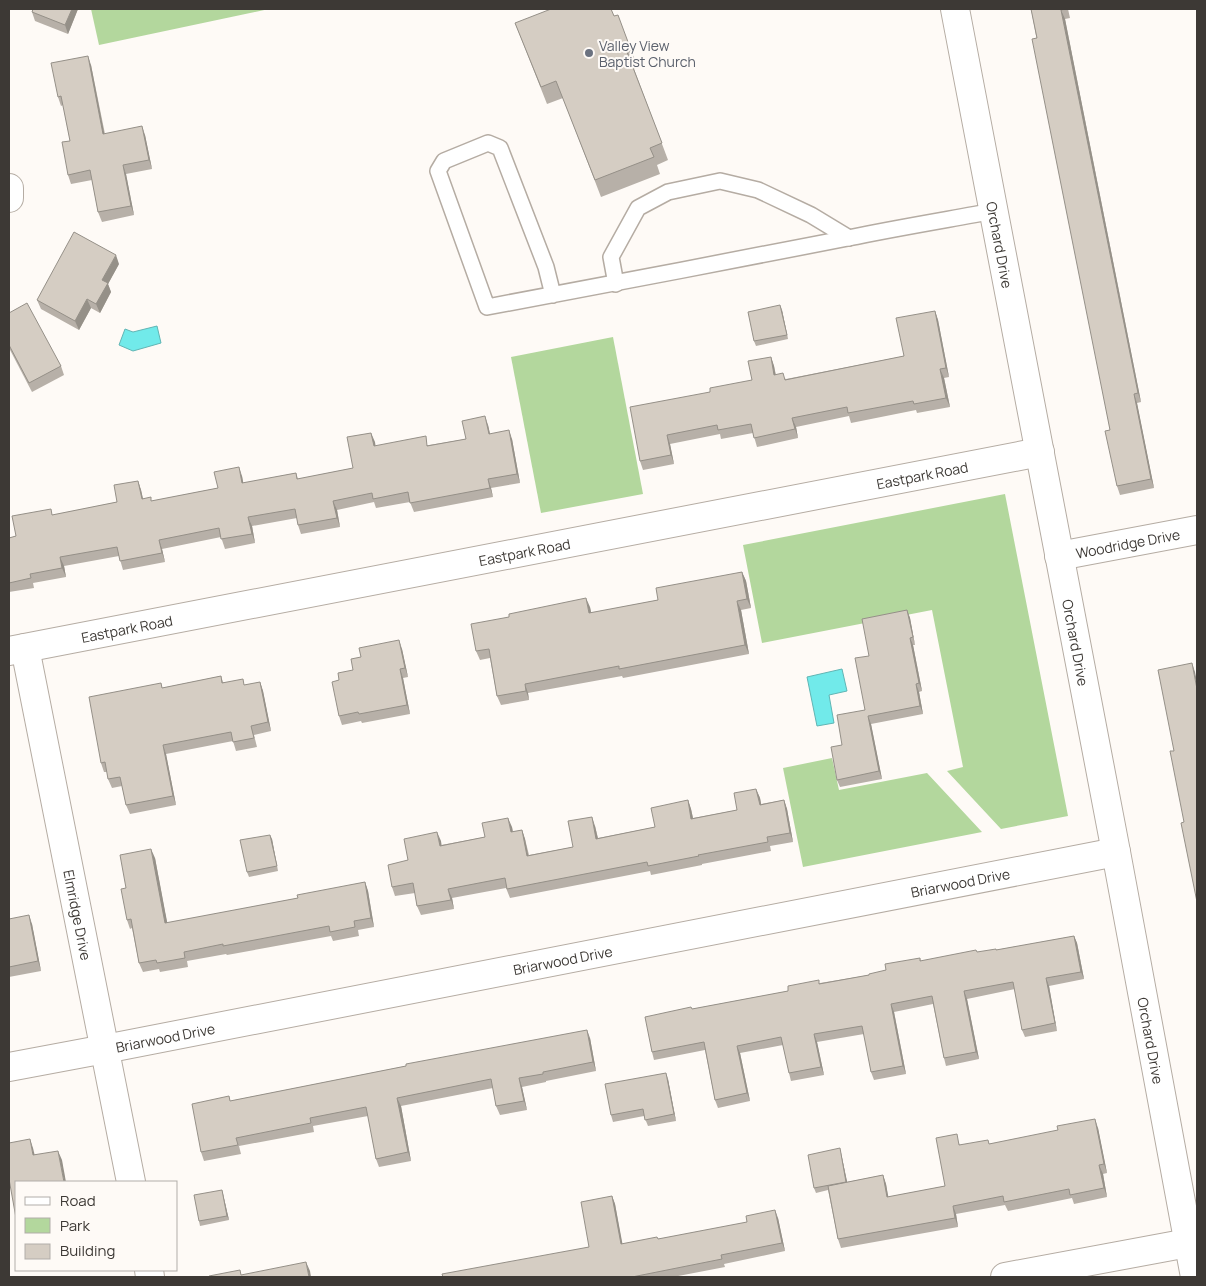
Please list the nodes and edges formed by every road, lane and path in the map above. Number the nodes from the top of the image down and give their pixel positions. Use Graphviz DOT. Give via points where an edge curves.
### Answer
graph roads {
  1 [pos="955,9"];
  2 [pos="9,188"];
  3 [pos="9,198"];
  4 [pos="994,211"];
  5 [pos="849,238"];
  6 [pos="616,284"];
  7 [pos="552,295"];
  8 [pos="1040,452"];
  9 [pos="1197,530"];
  10 [pos="1059,556"];
  11 [pos="17,650"];
  12 [pos="1116,852"];
  13 [pos="104,1049"];
  14 [pos="9,1067"];
  15 [pos="131,1181"];
  16 [pos="1188,1244"];
  17 [pos="1005,1277"];
  18 [pos="1194,1277"];
  1 -- 4 [label="street, Orchard Drive"];
  2 -- 3 [label="street"];
  4 -- 5 [label="lane"];
  4 -- 8 [label="street, Orchard Drive"];
  5 -- 6 [label="lane"];
  5 -- 6 [label="lane" via="758,190 720,181 668,192 638,208 611,257"];
  6 -- 7 [label="lane"];
  7 -- 7 [label="lane" via="487,307 438,171 444,161 488,144 500,148 546,267"];
  8 -- 10 [label="street, Orchard Drive"];
  8 -- 11 [label="street, Eastpark Road"];
  9 -- 10 [label="street, Woodridge Drive"];
  10 -- 12 [label="street, Orchard Drive"];
  11 -- 13 [label="street, Elmridge Drive"];
  12 -- 13 [label="street, Briarwood Drive"];
  12 -- 16 [label="street, Orchard Drive"];
  13 -- 14 [label="street, Briarwood Drive"];
  13 -- 15 [label="street, Elmridge Drive"];
  16 -- 17 [label="street"];
  16 -- 18 [label="street, Orchard Drive"];
}
